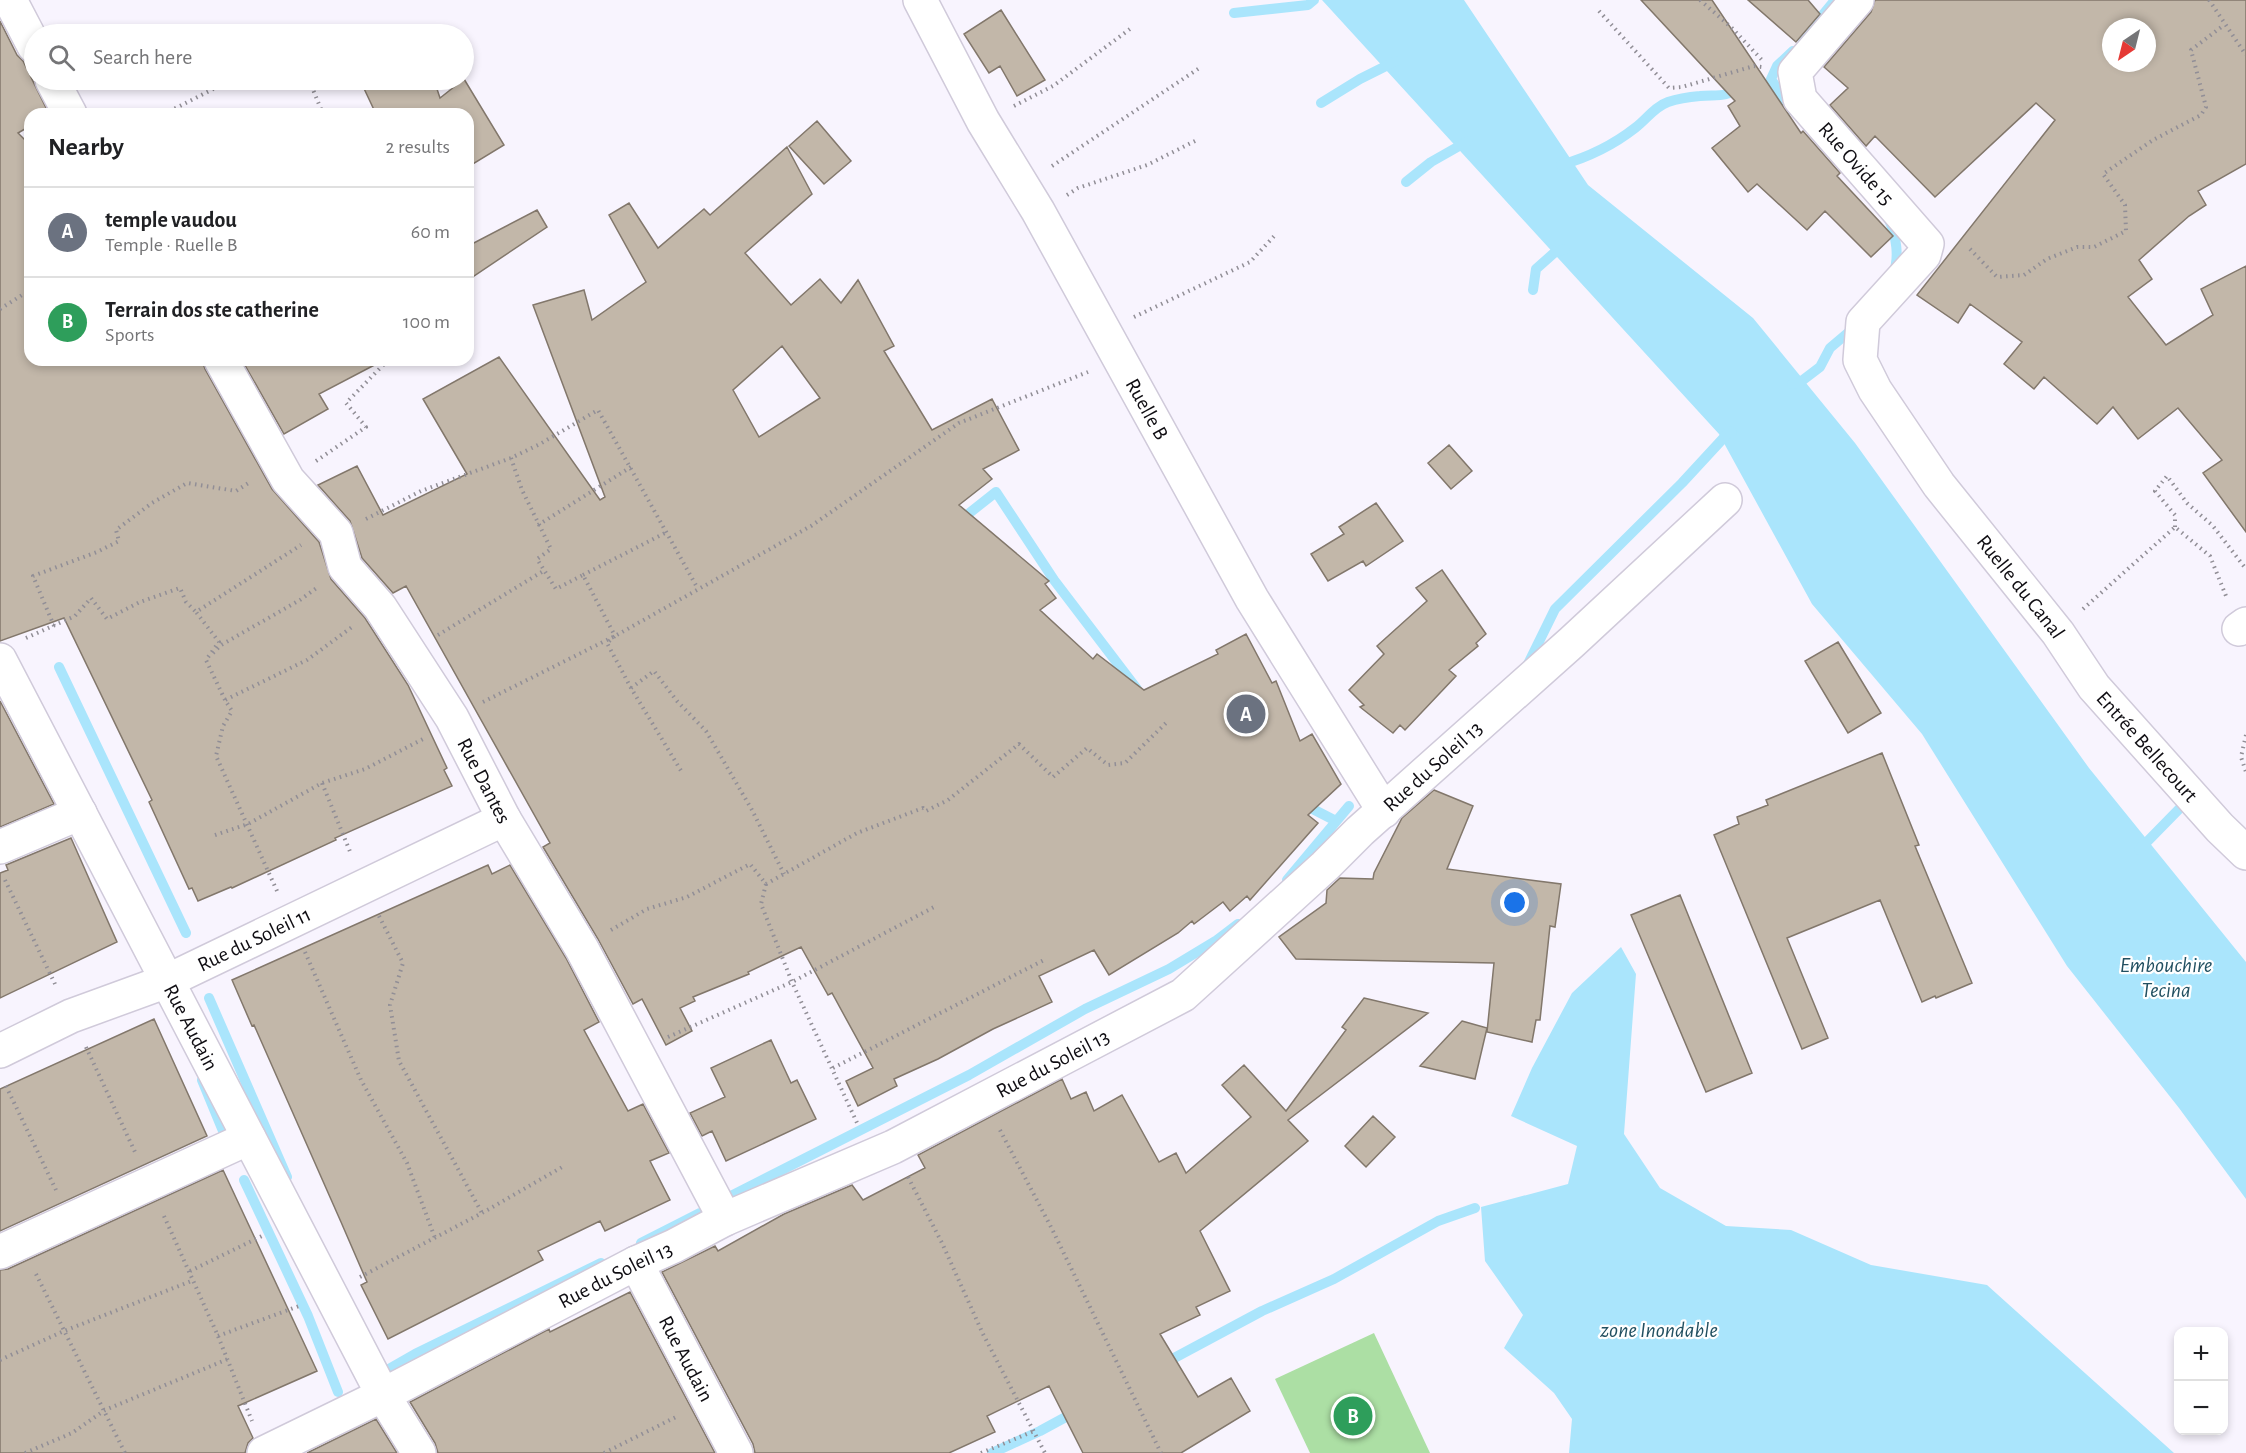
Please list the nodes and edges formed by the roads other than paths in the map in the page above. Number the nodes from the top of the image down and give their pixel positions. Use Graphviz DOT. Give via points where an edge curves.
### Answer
graph roads {
  1 [pos="10,0"];
  2 [pos="920,0"];
  3 [pos="1857,0"];
  4 [pos="24,27"];
  5 [pos="57,90"];
  6 [pos="67,108"];
  7 [pos="1863,322"];
  8 [pos="224,366"];
  9 [pos="1725,500"];
  10 [pos="2058,633"];
  11 [pos="11,650"];
  12 [pos="1384,811"];
  13 [pos="80,813"];
  14 [pos="504,819"];
  15 [pos="0,847"];
  16 [pos="2246,853"];
  17 [pos="167,981"];
  18 [pos="0,1051"];
  19 [pos="249,1138"];
  20 [pos="725,1218"];
  21 [pos="10,1247"];
  22 [pos="636,1263"];
  23 [pos="383,1395"];
  24 [pos="264,1453"];
  25 [pos="419,1453"];
  26 [pos="736,1453"];
  1 -- 4 [label="street"];
  2 -- 12 [label="street, Ruelle B" via="1252,599"];
  3 -- 7 [label="street, Rue Ovide 15" via="1795,72 1800,99 1927,244 1924,255"];
  5 -- 6 [label="street"];
  7 -- 10 [label="street, Ruelle du Canal" via="1860,360 1875,390 1939,485"];
  8 -- 14 [label="street, Rue Dantes" via="288,480 336,533 345,567 380,607 452,718"];
  9 -- 12 [label="street, Rue du Soleil 13"];
  10 -- 16 [label="street, Entrée Bellecourt" via="2094,687"];
  11 -- 13 [label="street, Rue Audain"];
  12 -- 20 [label="street, Rue du Soleil 13" via="1183,995 893,1147"];
  13 -- 15 [label="street"];
  13 -- 17 [label="street, Rue Audain"];
  14 -- 17 [label="street, Rue du Soleil 11"];
  14 -- 20 [label="street, Rue Dantes" via="582,949"];
  17 -- 18 [label="street, Rue du Soleil 11" via="71,1016"];
  17 -- 19 [label="street, Rue Audain"];
  19 -- 21 [label="street"];
  19 -- 23 [label="street, Rue Audain"];
  20 -- 22 [label="street, Rue du Soleil 13"];
  22 -- 23 [label="street, Rue du Soleil 13"];
  22 -- 26 [label="street, Rue Audain"];
  23 -- 24 [label="street, Rue du Soleil 13"];
  23 -- 25 [label="street, Rue Audain"];
}
